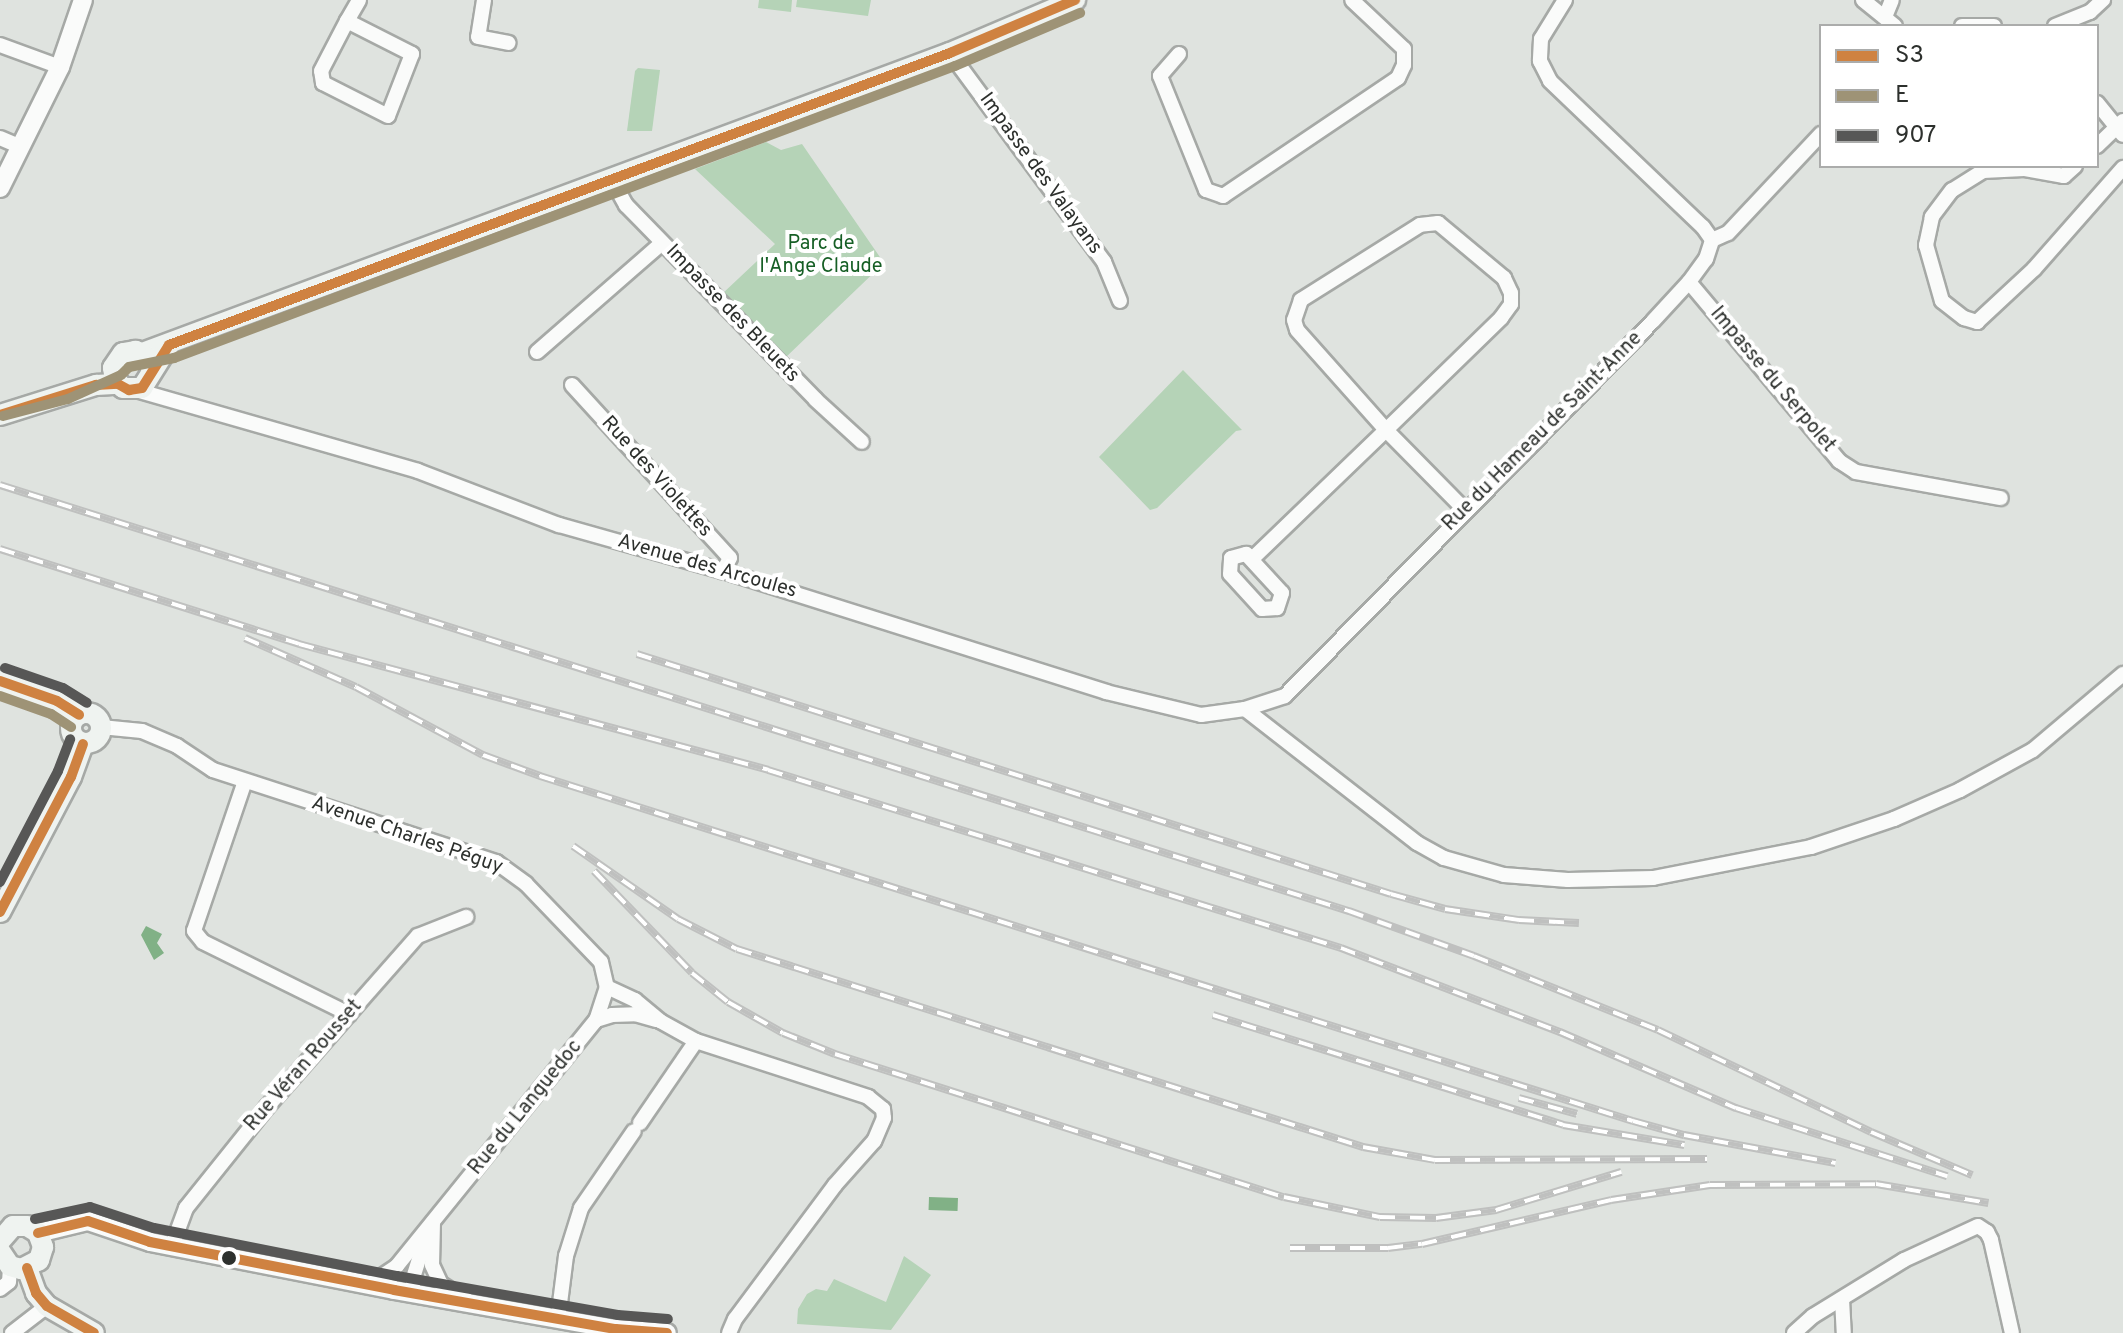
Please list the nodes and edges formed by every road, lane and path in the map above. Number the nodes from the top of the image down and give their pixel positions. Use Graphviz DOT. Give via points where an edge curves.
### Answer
graph roads {
  1 [pos="83,0"];
  2 [pos="359,0"];
  3 [pos="484,0"];
  4 [pos="1075,0"];
  5 [pos="1352,0"];
  6 [pos="1565,0"];
  7 [pos="1863,0"];
  8 [pos="1892,0"];
  9 [pos="2103,0"];
  10 [pos="347,21"];
  11 [pos="1890,21"];
  12 [pos="2060,24"];
  13 [pos="508,43"];
  14 [pos="0,45"];
  15 [pos="950,53"];
  16 [pos="1179,54"];
  17 [pos="60,67"];
  18 [pos="2099,105"];
  19 [pos="2121,128"];
  20 [pos="1819,136"];
  21 [pos="0,138"];
  22 [pos="2099,144"];
  23 [pos="21,147"];
  24 [pos="2073,168"];
  25 [pos="2123,168"];
  26 [pos="611,178"];
  27 [pos="0,188"];
  28 [pos="1712,240"];
  29 [pos="662,243"];
  30 [pos="1689,282"];
  31 [pos="1120,301"];
  32 [pos="537,352"];
  33 [pos="114,363"];
  34 [pos="149,365"];
  35 [pos="572,385"];
  36 [pos="127,387"];
  37 [pos="172,400"];
  38 [pos="0,402"];
  39 [pos="0,415"];
  40 [pos="1386,430"];
  41 [pos="862,442"];
  42 [pos="2001,498"];
  43 [pos="1466,511"];
  44 [pos="1252,559"];
  45 [pos="723,571"];
  46 [pos="2123,674"];
  47 [pos="0,681"];
  48 [pos="0,692"];
  49 [pos="1245,709"];
  50 [pos="75,719"];
  51 [pos="101,727"];
  52 [pos="83,744"];
  53 [pos="245,781"];
  54 [pos="1,906"];
  55 [pos="466,917"];
  56 [pos="607,987"];
  57 [pos="349,1014"];
  58 [pos="596,1020"];
  59 [pos="660,1021"];
  60 [pos="696,1041"];
  61 [pos="429,1227"];
  62 [pos="38,1233"];
  63 [pos="172,1246"];
  64 [pos="6,1251"];
  65 [pos="370,1284"];
  66 [pos="0,1289"];
  67 [pos="413,1293"];
  68 [pos="1842,1299"];
  69 [pos="474,1304"];
  70 [pos="47,1306"];
  71 [pos="558,1319"];
  72 [pos="12,1333"];
  73 [pos="94,1333"];
  74 [pos="667,1333"];
  75 [pos="729,1333"];
  76 [pos="1794,1333"];
  77 [pos="1844,1333"];
  78 [pos="2012,1333"];
  1 -- 17 [label="street"];
  2 -- 10 [label="street"];
  3 -- 13 [label="street" via="478,37"];
  4 -- 15 [label="main road"];
  5 -- 16 [label="street" via="1404,49 1398,78 1223,196 1206,190 1160,76"];
  6 -- 28 [label="street" via="1541,39 1540,61 1550,81"];
  7 -- 11 [label="street"];
  8 -- 11 [label="street"];
  9 -- 12 [label="street" via="2090,12"];
  10 -- 10 [label="street" via="412,54 388,116 323,83 321,71"];
  14 -- 17 [label="street"];
  15 -- 26 [label="main road"];
  15 -- 31 [label="street, Impasse des Valayans" via="1104,262"];
  17 -- 23 [label="street"];
  18 -- 19 [label="street"];
  19 -- 22 [label="street"];
  20 -- 28 [label="street, Rue du Hameau de Saint-Anne" via="1728,233"];
  21 -- 23 [label="street"];
  23 -- 27 [label="street"];
  24 -- 25 [label="street" via="2064,176 2024,169 1983,171 1952,190 1932,217 1926,245 1942,301 1977,322 2034,269"];
  26 -- 29 [label="street, Impasse des Bleuets" via="626,205"];
  26 -- 34 [label="main road" via="169,345"];
  28 -- 30 [label="street, Rue du Hameau de Saint-Anne"];
  29 -- 32 [label="street"];
  29 -- 41 [label="street, Impasse des Bleuets"];
  30 -- 42 [label="street, Impasse du Serpolet" via="1839,461 1856,472"];
  30 -- 43 [label="street, Rue du Hameau de Saint-Anne"];
  33 -- 34 [label="main road" via="129,351"];
  33 -- 36 [label="main road" via="113,374"];
  33 -- 38 [label="main road" via="63,386"];
  34 -- 36 [label="main road" via="147,384"];
  34 -- 37 [label="street"];
  35 -- 45 [label="street, Rue des Violettes" via="730,558"];
  36 -- 37 [label="street, Avenue des Arcoules"];
  36 -- 39 [label="main road" via="96,385"];
  37 -- 45 [label="street, Avenue des Arcoules" via="418,471 559,525"];
  40 -- 40 [label="street" via="1511,304 1504,278 1438,223 1420,225 1301,300 1294,311 1297,330"];
  40 -- 43 [label="street"];
  40 -- 44 [label="street"];
  43 -- 49 [label="street, Rue du Hameau de Saint-Anne" via="1285,696"];
  45 -- 49 [label="street, Avenue des Arcoules" via="1106,692 1201,715"];
  46 -- 49 [label="street" via="2033,750 1894,819 1811,847 1653,878 1504,875 1444,858 1417,843"];
  47 -- 50 [label="main road" via="57,701"];
  48 -- 50 [label="main road"];
  50 -- 51 [label="main road" via="96,717"];
  50 -- 52 [label="main road" via="72,734"];
  51 -- 52 [label="main road" via="98,738"];
  51 -- 53 [label="street, Avenue Charles Péguy" via="142,731 213,770"];
  52 -- 54 [label="main road" via="71,777"];
  53 -- 56 [label="street, Avenue Charles Péguy" via="496,862 526,884 588,947 601,962"];
  53 -- 57 [label="street" via="194,926 197,937"];
  55 -- 57 [label="street, Rue Véran Rousset" via="418,936"];
  56 -- 58 [label="street, Rue du Languedoc"];
  56 -- 59 [label="street" via="635,1000"];
  57 -- 63 [label="street, Rue Véran Rousset" via="186,1208"];
  58 -- 59 [label="street" via="635,1014"];
  58 -- 61 [label="street, Rue du Languedoc"];
  59 -- 60 [label="street"];
  60 -- 71 [label="street" via="581,1208 566,1256"];
  60 -- 75 [label="street" via="868,1097 883,1109 874,1141 835,1185"];
  61 -- 65 [label="street, Rue du Languedoc" via="397,1266"];
  61 -- 67 [label="street, Rue du Languedoc" via="417,1259"];
  61 -- 69 [label="street" via="432,1265 441,1284"];
  62 -- 63 [label="street" via="88,1221"];
  62 -- 64 [label="main road" via="27,1226"];
  62 -- 64 [label="main road" via="42,1254"];
  63 -- 65 [label="street"];
  64 -- 66 [label="street" via="9,1282"];
  64 -- 70 [label="main road"];
  65 -- 67 [label="street"];
  67 -- 69 [label="street"];
  68 -- 76 [label="street"];
  68 -- 77 [label="street"];
  68 -- 78 [label="street" via="1904,1260 1978,1226 1991,1240"];
  69 -- 71 [label="street"];
  70 -- 72 [label="street"];
  70 -- 73 [label="main road"];
  71 -- 74 [label="street"];
}
